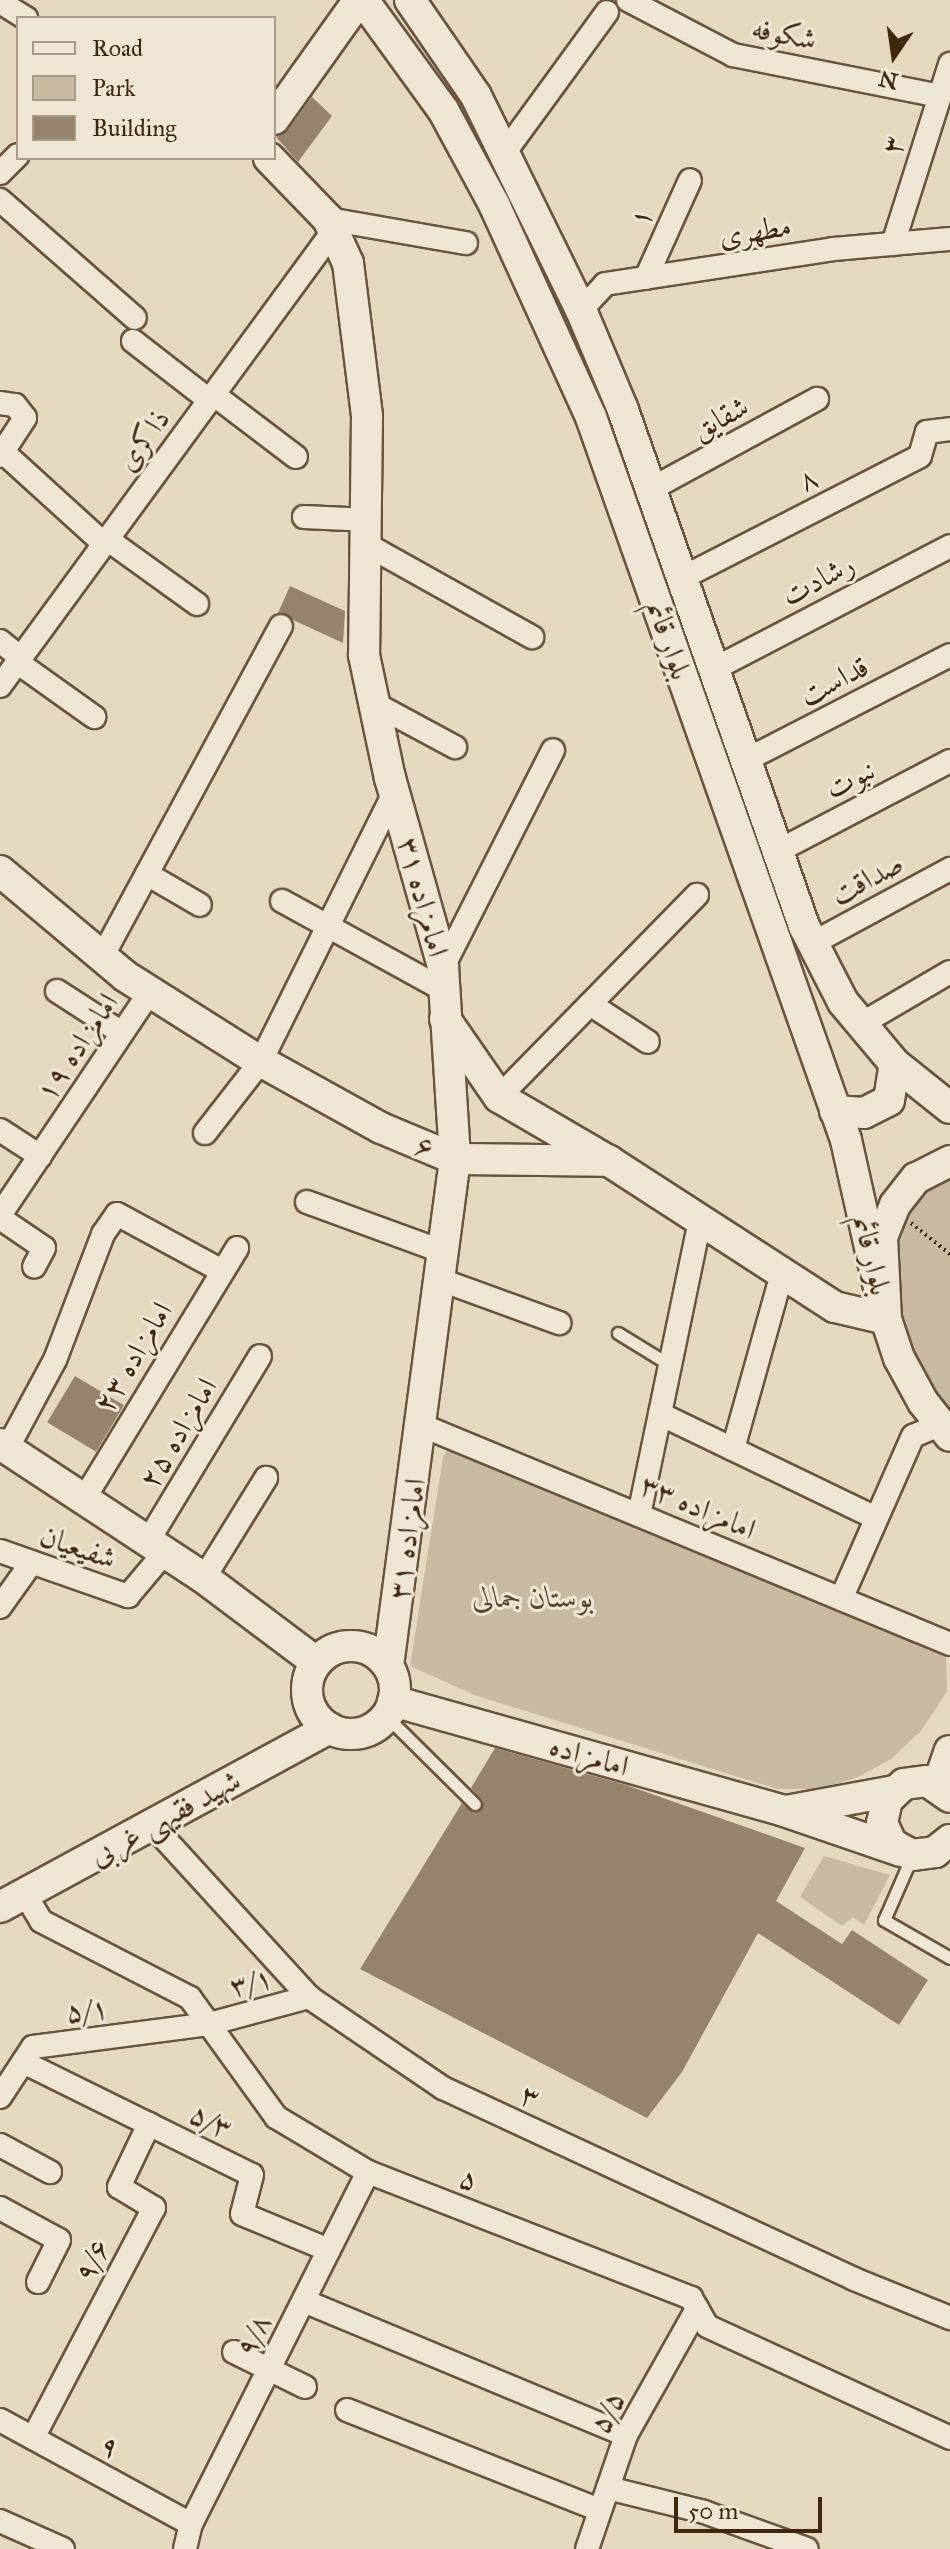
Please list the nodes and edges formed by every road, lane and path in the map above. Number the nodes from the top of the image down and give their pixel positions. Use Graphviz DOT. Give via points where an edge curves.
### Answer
graph roads {
  1 [pos="361,0"];
  2 [pos="410,0"];
  3 [pos="628,0"];
  4 [pos="1,6"];
  5 [pos="607,12"];
  6 [pos="22,16"];
  7 [pos="950,64"];
  8 [pos="940,96"];
  9 [pos="276,116"];
  10 [pos="505,152"];
  11 [pos="16,157"];
  12 [pos="271,160"];
  13 [pos="0,173"];
  14 [pos="690,180"];
  15 [pos="0,200"];
  16 [pos="331,224"];
  17 [pos="950,239"];
  18 [pos="466,243"];
  19 [pos="893,244"];
  20 [pos="646,278"];
  21 [pos="581,310"];
  22 [pos="135,318"];
  23 [pos="133,341"];
  24 [pos="211,397"];
  25 [pos="817,399"];
  26 [pos="0,403"];
  27 [pos="950,429"];
  28 [pos="1,454"];
  29 [pos="296,457"];
  30 [pos="651,489"];
  31 [pos="304,517"];
  32 [pos="369,533"];
  33 [pos="106,542"];
  34 [pos="950,546"];
  35 [pos="682,578"];
  36 [pos="197,604"];
  37 [pos="281,626"];
  38 [pos="532,637"];
  39 [pos="0,641"];
  40 [pos="950,655"];
  41 [pos="19,660"];
  42 [pos="714,669"];
  43 [pos="0,686"];
  44 [pos="375,704"];
  45 [pos="94,717"];
  46 [pos="455,747"];
  47 [pos="553,750"];
  48 [pos="746,760"];
  49 [pos="950,761"];
  50 [pos="394,793"];
  51 [pos="778,851"];
  52 [pos="950,869"];
  53 [pos="0,871"];
  54 [pos="147,874"];
  55 [pos="697,895"];
  56 [pos="282,901"];
  57 [pos="200,905"];
  58 [pos="327,928"];
  59 [pos="813,943"];
  60 [pos="102,957"];
  61 [pos="950,972"];
  62 [pos="57,991"];
  63 [pos="444,991"];
  64 [pos="150,992"];
  65 [pos="590,1004"];
  66 [pos="861,1024"];
  67 [pos="122,1033"];
  68 [pos="648,1042"];
  69 [pos="261,1061"];
  70 [pos="895,1064"];
  71 [pos="499,1097"];
  72 [pos="950,1108"];
  73 [pos="835,1111"];
  74 [pos="0,1130"];
  75 [pos="205,1133"];
  76 [pos="40,1156"];
  77 [pos="455,1159"];
  78 [pos="609,1161"];
  79 [pos="950,1161"];
  80 [pos="307,1202"];
  81 [pos="892,1212"];
  82 [pos="0,1217"];
  83 [pos="700,1220"];
  84 [pos="237,1248"];
  85 [pos="950,1254"];
  86 [pos="442,1266"];
  87 [pos="34,1267"];
  88 [pos="222,1271"];
  89 [pos="782,1273"];
  90 [pos="886,1319"];
  91 [pos="559,1323"];
  92 [pos="618,1333"];
  93 [pos="260,1356"];
  94 [pos="670,1365"];
  95 [pos="660,1414"];
  96 [pos="423,1426"];
  97 [pos="945,1430"];
  98 [pos="4,1447"];
  99 [pos="733,1449"];
  100 [pos="266,1478"];
  101 [pos="84,1499"];
  102 [pos="639,1515"];
  103 [pos="876,1518"];
  104 [pos="156,1547"];
  105 [pos="0,1551"];
  106 [pos="32,1562"];
  107 [pos="204,1578"];
  108 [pos="841,1599"];
  109 [pos="0,1607"];
  110 [pos="950,1644"];
  111 [pos="316,1662"];
  112 [pos="388,1666"];
  113 [pos="390,1709"];
  114 [pos="329,1728"];
  115 [pos="950,1751"];
  116 [pos="894,1791"];
  117 [pos="944,1791"];
  118 [pos="475,1804"];
  119 [pos="784,1811"];
  120 [pos="153,1826"];
  121 [pos="948,1844"];
  122 [pos="907,1853"];
  123 [pos="12,1900"];
  124 [pos="950,1958"];
  125 [pos="309,1997"];
  126 [pos="209,2024"];
  127 [pos="23,2062"];
  128 [pos="0,2097"];
  129 [pos="149,2124"];
  130 [pos="0,2145"];
  131 [pos="50,2172"];
  132 [pos="368,2172"];
  133 [pos="0,2208"];
  134 [pos="329,2250"];
  135 [pos="38,2282"];
  136 [pos="304,2301"];
  137 [pos="697,2309"];
  138 [pos="950,2318"];
  139 [pos="234,2352"];
  140 [pos="269,2369"];
  141 [pos="305,2387"];
  142 [pos="347,2410"];
  143 [pos="0,2420"];
  144 [pos="626,2435"];
  145 [pos="33,2438"];
  146 [pos="950,2438"];
  147 [pos="608,2488"];
  148 [pos="600,2510"];
  149 [pos="0,2521"];
  150 [pos="191,2524"];
  151 [pos="28,2543"];
  152 [pos="63,2549"];
  153 [pos="185,2549"];
  154 [pos="587,2549"];
  155 [pos="807,2549"];
  1 -- 9 [label="main road"];
  1 -- 73 [label="main road, بلوار قائم" via="443,110 495,206 591,417"];
  2 -- 10 [label="main road, بلوار قائم" via="476,96"];
  3 -- 8 [label="street, شکوفه" via="733,55"];
  4 -- 6 [label="street"];
  5 -- 10 [label="street"];
  7 -- 8 [label="street, ۳"];
  8 -- 19 [label="street, ۳"];
  10 -- 21 [label="main road, بلوار قائم"];
  11 -- 13 [label="street"];
  12 -- 16 [label="main road, امامزاده ۳۱"];
  14 -- 20 [label="street, ۱"];
  15 -- 22 [label="street"];
  16 -- 18 [label="street"];
  16 -- 24 [label="street, ذاکری"];
  16 -- 32 [label="main road, امامزاده ۳۱" via="348,263 367,416"];
  17 -- 19 [label="street, مطهری"];
  19 -- 20 [label="street, مطهری"];
  20 -- 21 [label="street, مطهری" via="605,284"];
  21 -- 30 [label="main road, بلوار قائم"];
  23 -- 24 [label="street"];
  24 -- 29 [label="street"];
  24 -- 33 [label="street, ذاکری"];
  25 -- 30 [label="street, شقایق"];
  26 -- 28 [label="street" via="15,405 25,418"];
  27 -- 35 [label="street, ۸" via="927,432 920,456"];
  28 -- 33 [label="street"];
  30 -- 35 [label="main road, بلوار قائم"];
  31 -- 32 [label="street"];
  32 -- 38 [label="street"];
  32 -- 44 [label="main road, امامزاده ۳۱" via="364,655"];
  33 -- 36 [label="street"];
  33 -- 41 [label="street, ذاکری"];
  34 -- 42 [label="street, رشادت"];
  35 -- 42 [label="main road, بلوار قائم"];
  37 -- 54 [label="street"];
  39 -- 41 [label="street"];
  40 -- 48 [label="street, قداست"];
  41 -- 43 [label="street, ذاکری"];
  41 -- 45 [label="street"];
  42 -- 48 [label="main road, بلوار قائم"];
  44 -- 46 [label="street"];
  44 -- 50 [label="main road, امامزاده ۳۱"];
  47 -- 63 [label="street"];
  48 -- 51 [label="main road, بلوار قائم"];
  49 -- 51 [label="street, نبوت"];
  50 -- 58 [label="street"];
  50 -- 63 [label="main road, امامزاده ۳۱"];
  51 -- 59 [label="main road, بلوار قائم"];
  52 -- 59 [label="street, صداقت"];
  53 -- 60 [label="main road, ۶"];
  54 -- 57 [label="street"];
  54 -- 60 [label="street"];
  55 -- 65 [label="street"];
  56 -- 58 [label="street"];
  58 -- 63 [label="street"];
  58 -- 69 [label="street"];
  59 -- 66 [label="main road, بلوار قائم" via="843,1002"];
  60 -- 64 [label="main road, ۶"];
  61 -- 66 [label="street"];
  62 -- 67 [label="street"];
  63 -- 71 [label="main road"];
  63 -- 77 [label="main road, امامزاده ۳۱"];
  64 -- 67 [label="street, امامزاده ۱۹"];
  64 -- 69 [label="main road, ۶"];
  65 -- 68 [label="street"];
  65 -- 71 [label="street"];
  66 -- 70 [label="main road, بلوار قائم"];
  67 -- 76 [label="street, امامزاده ۱۹"];
  69 -- 75 [label="street"];
  69 -- 77 [label="main road, ۶" via="381,1128"];
  70 -- 72 [label="main road, بلوار قائم"];
  70 -- 73 [label="main road" via="889,1100 864,1113"];
  71 -- 78 [label="main road"];
  73 -- 90 [label="main road, بلوار قائم"];
  74 -- 76 [label="street"];
  76 -- 82 [label="street, امامزاده ۱۹"];
  77 -- 78 [label="main road, ۶"];
  77 -- 86 [label="main road, امامزاده ۳۱"];
  78 -- 83 [label="main road"];
  79 -- 81 [label="main road" via="916,1178"];
  80 -- 86 [label="street"];
  81 -- 85 [label="path"];
  81 -- 90 [label="main road" via="882,1237"];
  82 -- 87 [label="street" via="44,1248"];
  83 -- 89 [label="main road"];
  83 -- 94 [label="street"];
  84 -- 88 [label="street, امامزاده ۲۳"];
  86 -- 91 [label="street"];
  86 -- 96 [label="main road, امامزاده ۳۱"];
  88 -- 98 [label="street" via="117,1214 103,1234 55,1360"];
  88 -- 101 [label="street, امامزاده ۲۳"];
  89 -- 90 [label="main road" via="835,1307"];
  89 -- 99 [label="street"];
  90 -- 97 [label="main road" via="899,1358"];
  92 -- 94 [label="lane"];
  93 -- 104 [label="street, امامزاده ۲۵"];
  94 -- 95 [label="street"];
  95 -- 99 [label="street"];
  95 -- 102 [label="street"];
  96 -- 102 [label="street, امامزاده ۳۳"];
  96 -- 112 [label="main road, امامزاده ۳۱"];
  97 -- 103 [label="street" via="913,1436"];
  98 -- 101 [label="main road"];
  99 -- 103 [label="street"];
  100 -- 107 [label="street"];
  101 -- 104 [label="main road"];
  102 -- 108 [label="street, امامزاده ۳۳"];
  103 -- 108 [label="street"];
  104 -- 106 [label="street, شفیعیان" via="128,1596"];
  104 -- 107 [label="main road"];
  105 -- 106 [label="street, شفیعیان"];
  106 -- 109 [label="street"];
  107 -- 111 [label="main road"];
  108 -- 110 [label="street, امامزاده ۳۳"];
  111 -- 112 [label="main road" via="339,1647 353,1646 379,1655"];
  111 -- 114 [label="main road" via="308,1698"];
  112 -- 113 [label="main road" via="395,1683"];
  113 -- 114 [label="main road" via="354,1733"];
  113 -- 118 [label="lane"];
  113 -- 119 [label="main road, امامزاده"];
  114 -- 120 [label="main road, شهید فقیهی غربی"];
  115 -- 117 [label="main road"];
  116 -- 117 [label="main road" via="915,1781"];
  116 -- 119 [label="main road"];
  116 -- 122 [label="main road" via="882,1823"];
  119 -- 122 [label="main road, امامزاده"];
  120 -- 123 [label="main road, شهید فقیهی غربی"];
  120 -- 125 [label="street, ۳"];
  121 -- 122 [label="main road"];
  122 -- 124 [label="lane" via="884,1920"];
  123 -- 126 [label="street, ۵" via="41,1921 190,1998"];
  125 -- 126 [label="street, ۳/۱"];
  125 -- 138 [label="street, ۳" via="443,2088 854,2279"];
  126 -- 127 [label="street, ۵/۱" via="33,2047"];
  126 -- 132 [label="street, ۵" via="276,2117"];
  127 -- 128 [label="street, ۵/۱"];
  127 -- 129 [label="street, ۵/۳"];
  129 -- 134 [label="street, ۵/۳" via="252,2175 242,2214"];
  129 -- 145 [label="street, ۹/۶" via="119,2187 154,2208"];
  130 -- 131 [label="street"];
  132 -- 134 [label="street, ۹/۸"];
  132 -- 137 [label="street, ۵" via="691,2298"];
  133 -- 135 [label="street" via="59,2240"];
  134 -- 136 [label="street, ۹/۸"];
  136 -- 140 [label="street, ۹/۸"];
  136 -- 144 [label="street"];
  137 -- 144 [label="street, ۵/۵"];
  137 -- 146 [label="street, ۵" via="707,2326"];
  139 -- 140 [label="street"];
  140 -- 141 [label="street"];
  140 -- 150 [label="street, ۹/۸"];
  142 -- 148 [label="street"];
  143 -- 145 [label="street, ۹"];
  144 -- 147 [label="street, ۵/۵"];
  145 -- 150 [label="street, ۹"];
  147 -- 148 [label="street, ۵/۵"];
  147 -- 155 [label="street" via="704,2512"];
  148 -- 154 [label="street, ۵/۵"];
  149 -- 151 [label="street"];
  150 -- 153 [label="street, ۹/۸"];
  151 -- 152 [label="street"];
}
